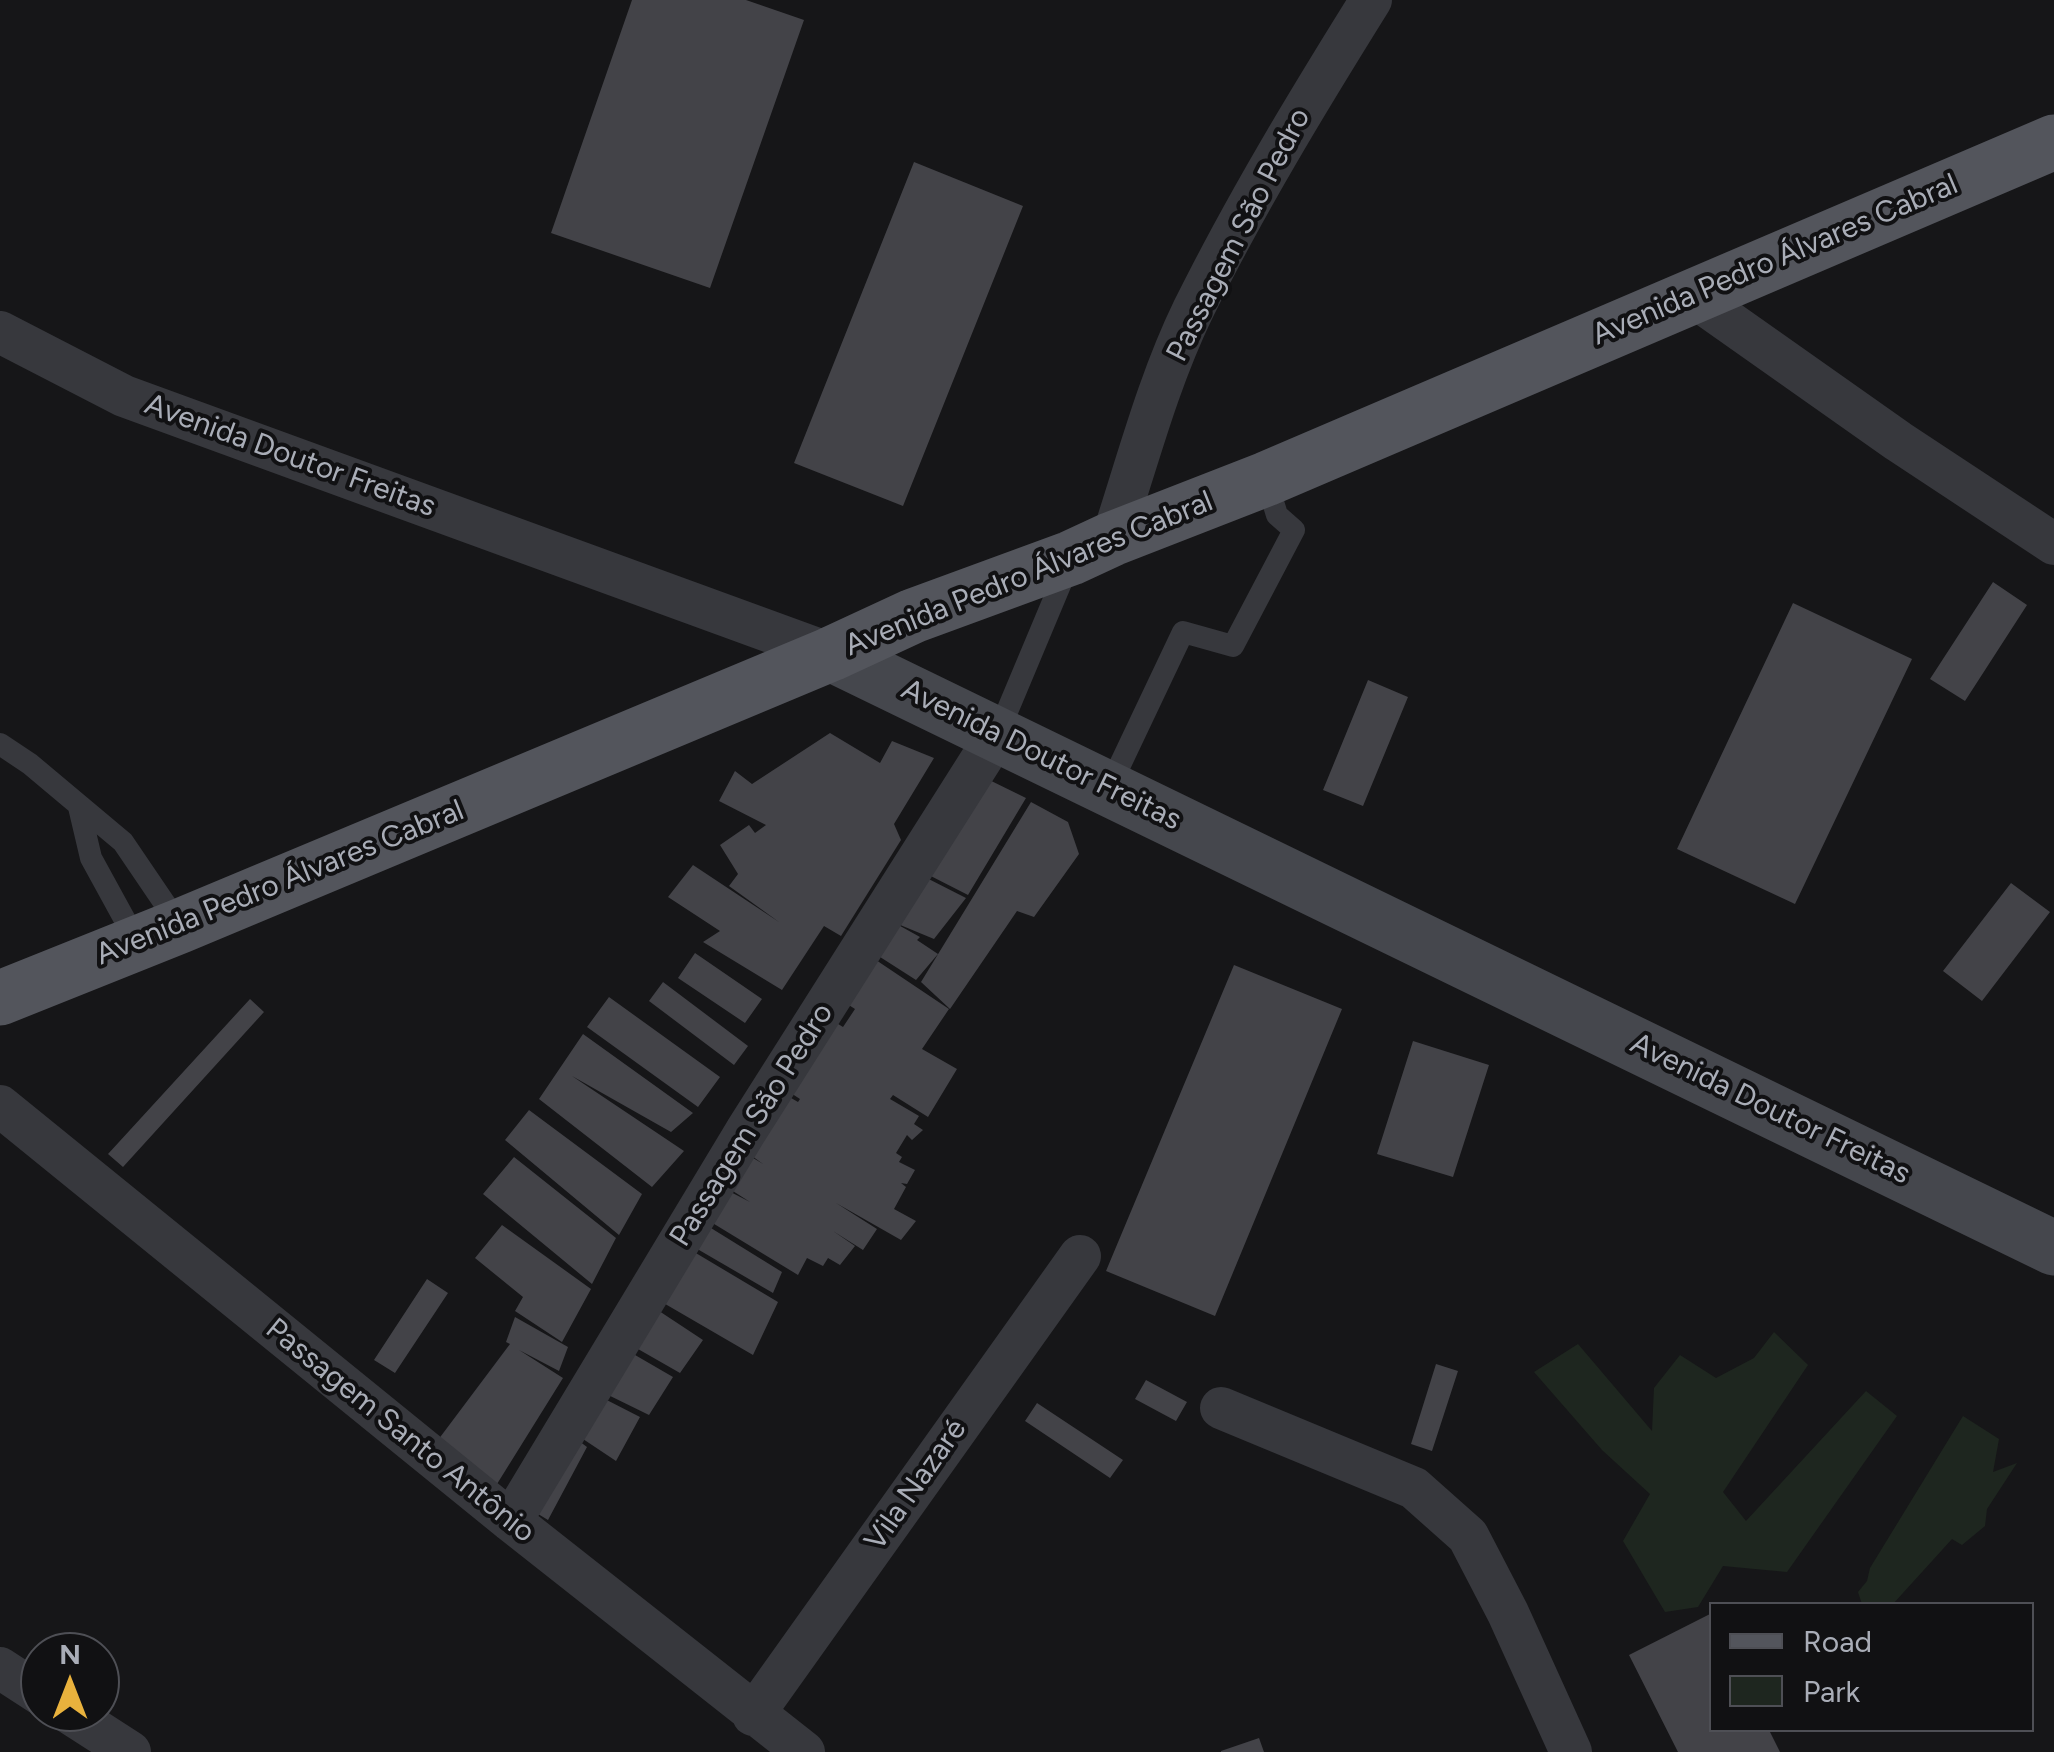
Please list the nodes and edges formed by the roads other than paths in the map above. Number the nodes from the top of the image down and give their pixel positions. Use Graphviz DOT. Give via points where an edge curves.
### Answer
graph roads {
  1 [pos="1371,0"];
  2 [pos="2054,142"];
  3 [pos="1691,295"];
  4 [pos="0,332"];
  5 [pos="1266,479"];
  6 [pos="2054,544"];
  7 [pos="1092,549"];
  8 [pos="832,654"];
  9 [pos="998,733"];
  10 [pos="0,744"];
  11 [pos="1109,788"];
  12 [pos="78,807"];
  13 [pos="159,934"];
  14 [pos="0,998"];
  15 [pos="0,1106"];
  16 [pos="2054,1248"];
  17 [pos="1080,1256"];
  18 [pos="1222,1408"];
  19 [pos="511,1521"];
  20 [pos="753,1715"];
  21 [pos="99,1732"];
  22 [pos="130,1752"];
  23 [pos="804,1752"];
  24 [pos="1571,1752"];
  1 -- 7 [label="street, Passagem São Pedro" via="1294,124 1192,312"];
  2 -- 3 [label="main road, Avenida Pedro Álvares Cabral"];
  3 -- 5 [label="main road, Avenida Pedro Álvares Cabral"];
  3 -- 6 [label="street"];
  4 -- 8 [label="street, Avenida Doutor Freitas" via="124,396"];
  5 -- 7 [label="main road, Avenida Pedro Álvares Cabral"];
  5 -- 11 [label="lane" via="1277,515 1294,530 1233,646 1184,632"];
  7 -- 8 [label="main road, Avenida Pedro Álvares Cabral"];
  7 -- 9 [label="lane"];
  8 -- 9 [label="main road, Avenida Doutor Freitas"];
  8 -- 13 [label="main road, Avenida Pedro Álvares Cabral"];
  9 -- 11 [label="main road, Avenida Doutor Freitas"];
  9 -- 19 [label="street, Passagem São Pedro" via="746,1131"];
  10 -- 12 [label="lane"];
  11 -- 16 [label="main road, Avenida Doutor Freitas"];
  12 -- 13 [label="lane" via="92,858"];
  12 -- 13 [label="lane" via="123,842"];
  13 -- 14 [label="main road, Avenida Pedro Álvares Cabral"];
  15 -- 19 [label="street, Passagem Santo Antônio"];
  17 -- 20 [label="street, Vila Nazaré"];
  18 -- 24 [label="street" via="1414,1488 1468,1536"];
  19 -- 20 [label="street, Passagem Santo Antônio"];
  20 -- 23 [label="street, Passagem Santo Antônio"];
  21 -- 22 [label="street"];
}
